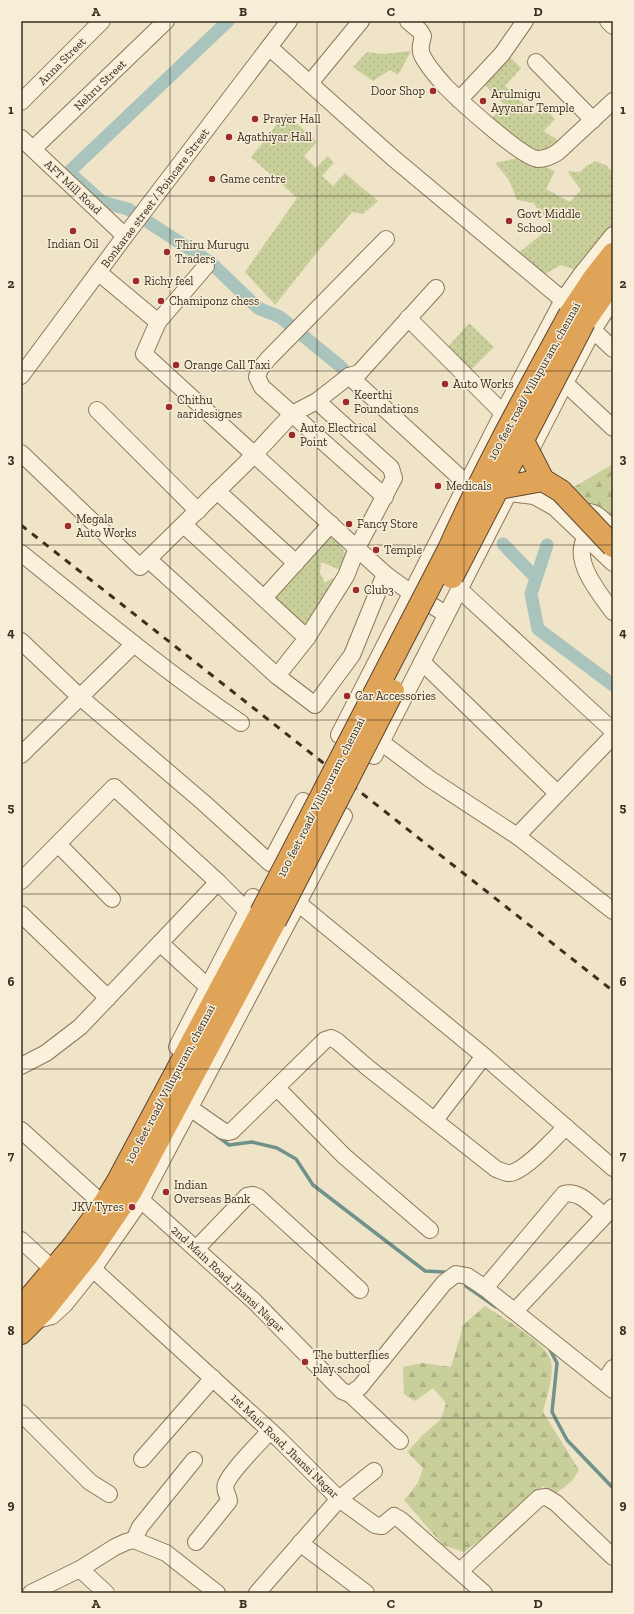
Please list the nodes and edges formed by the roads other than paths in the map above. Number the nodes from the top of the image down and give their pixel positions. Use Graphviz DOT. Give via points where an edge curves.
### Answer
graph roads {
  1 [pos="102,21"];
  2 [pos="166,21"];
  3 [pos="289,21"];
  4 [pos="361,21"];
  5 [pos="408,21"];
  6 [pos="525,21"];
  7 [pos="608,21"];
  8 [pos="613,26"];
  9 [pos="269,47"];
  10 [pos="536,62"];
  11 [pos="310,83"];
  12 [pos="460,100"];
  13 [pos="613,101"];
  14 [pos="21,102"];
  15 [pos="593,120"];
  16 [pos="21,138"];
  17 [pos="33,149"];
  18 [pos="127,233"];
  19 [pos="613,236"];
  20 [pos="386,239"];
  21 [pos="613,254"];
  22 [pos="206,266"];
  23 [pos="98,272"];
  24 [pos="613,280"];
  25 [pos="436,288"];
  26 [pos="613,299"];
  27 [pos="408,318"];
  28 [pos="576,319"];
  29 [pos="158,322"];
  30 [pos="613,349"];
  31 [pos="21,376"];
  32 [pos="349,376"];
  33 [pos="565,383"];
  34 [pos="317,401"];
  35 [pos="98,410"];
  36 [pos="503,412"];
  37 [pos="292,414"];
  38 [pos="613,428"];
  39 [pos="523,441"];
  40 [pos="21,453"];
  41 [pos="254,455"];
  42 [pos="543,480"];
  43 [pos="467,484"];
  44 [pos="504,490"];
  45 [pos="217,491"];
  46 [pos="385,497"];
  47 [pos="198,511"];
  48 [pos="570,521"];
  49 [pos="331,524"];
  50 [pos="184,525"];
  51 [pos="613,530"];
  52 [pos="586,536"];
  53 [pos="613,546"];
  54 [pos="357,548"];
  55 [pos="21,554"];
  56 [pos="149,560"];
  57 [pos="296,563"];
  58 [pos="613,563"];
  59 [pos="385,574"];
  60 [pos="459,589"];
  61 [pos="412,593"];
  62 [pos="264,598"];
  63 [pos="613,612"];
  64 [pos="446,614"];
  65 [pos="307,638"];
  66 [pos="21,642"];
  67 [pos="134,644"];
  68 [pos="422,662"];
  69 [pos="277,676"];
  70 [pos="80,697"];
  71 [pos="241,723"];
  72 [pos="339,734"];
  73 [pos="613,734"];
  74 [pos="21,754"];
  75 [pos="557,793"];
  76 [pos="303,801"];
  77 [pos="344,816"];
  78 [pos="517,836"];
  79 [pos="58,844"];
  80 [pos="21,881"];
  81 [pos="218,882"];
  82 [pos="112,899"];
  83 [pos="298,903"];
  84 [pos="613,911"];
  85 [pos="265,912"];
  86 [pos="21,914"];
  87 [pos="160,943"];
  88 [pos="208,987"];
  89 [pos="108,998"];
  90 [pos="484,1056"];
  91 [pos="21,1066"];
  92 [pos="277,1088"];
  93 [pos="190,1108"];
  94 [pos="435,1120"];
  95 [pos="566,1127"];
  96 [pos="21,1130"];
  97 [pos="613,1168"];
  98 [pos="96,1198"];
  99 [pos="141,1200"];
  100 [pos="609,1211"];
  101 [pos="430,1230"];
  102 [pos="21,1240"];
  103 [pos="196,1249"];
  104 [pos="46,1263"];
  105 [pos="93,1269"];
  106 [pos="485,1288"];
  107 [pos="360,1290"];
  108 [pos="21,1292"];
  109 [pos="515,1311"];
  110 [pos="25,1321"];
  111 [pos="613,1368"];
  112 [pos="213,1378"];
  113 [pos="609,1386"];
  114 [pos="350,1394"];
  115 [pos="21,1413"];
  116 [pos="270,1431"];
  117 [pos="400,1441"];
  118 [pos="142,1459"];
  119 [pos="194,1460"];
  120 [pos="374,1472"];
  121 [pos="109,1494"];
  122 [pos="339,1499"];
  123 [pos="134,1540"];
  124 [pos="196,1542"];
  125 [pos="300,1543"];
  126 [pos="613,1557"];
  127 [pos="80,1569"];
  128 [pos="460,1571"];
  129 [pos="31,1593"];
  130 [pos="106,1593"];
  131 [pos="217,1593"];
  132 [pos="257,1593"];
  133 [pos="366,1593"];
  134 [pos="484,1593"];
  1 -- 14 [label="street, Anna Street"];
  2 -- 17 [label="street, Nehru Street"];
  3 -- 9 [label="street, Bonkarae street / Poincare Street"];
  4 -- 11 [label="street"];
  5 -- 12 [label="street" via="423,36 420,50 423,57 444,85"];
  6 -- 12 [label="street" via="502,54"];
  7 -- 8 [label="street"];
  9 -- 11 [label="street"];
  9 -- 18 [label="street, Bonkarae street / Poincare Street"];
  10 -- 15 [label="street"];
  11 -- 28 [label="street"];
  12 -- 15 [label="street" via="521,151 537,159 550,157 558,152"];
  13 -- 15 [label="street"];
  16 -- 17 [label="street, AFT Mill Road"];
  17 -- 18 [label="street, AFT Mill Road"];
  18 -- 23 [label="street, Bonkarae street / Poincare Street"];
  19 -- 28 [label="street" via="580,276"];
  20 -- 37 [label="street" via="260,369 257,377 262,387"];
  21 -- 28 [label="highway, 100 feet road/ Villupuram, chennai" via="594,278"];
  22 -- 29 [label="street"];
  23 -- 29 [label="street"];
  23 -- 31 [label="street, Bonkarae street / Poincare Street"];
  24 -- 28 [label="highway, 100 feet road/ Villupuram, chennai"];
  25 -- 27 [label="street"];
  26 -- 28 [label="street"];
  27 -- 32 [label="street" via="359,373"];
  27 -- 36 [label="street"];
  28 -- 30 [label="street"];
  28 -- 33 [label="street"];
  28 -- 36 [label="street"];
  28 -- 39 [label="highway, 100 feet road/ Villupuram, chennai, bridge"];
  28 -- 85 [label="highway, 100 feet road/ Villupuram, chennai, bridge" via="505,433 472,497 449,550"];
  29 -- 41 [label="street" via="144,354"];
  32 -- 34 [label="street"];
  32 -- 43 [label="street"];
  33 -- 38 [label="street"];
  33 -- 44 [label="street"];
  34 -- 37 [label="street"];
  34 -- 46 [label="street" via="391,468 394,478"];
  35 -- 47 [label="street"];
  36 -- 43 [label="street"];
  37 -- 41 [label="street"];
  37 -- 46 [label="street"];
  39 -- 42 [label="highway, bridge"];
  39 -- 44 [label="highway, 100 feet road/ Villupuram, chennai, bridge"];
  40 -- 56 [label="street" via="140,567"];
  41 -- 45 [label="street"];
  41 -- 49 [label="street"];
  42 -- 44 [label="highway, bridge"];
  42 -- 53 [label="highway, bridge" via="560,491"];
  43 -- 61 [label="street"];
  44 -- 48 [label="street" via="534,496 554,507"];
  44 -- 60 [label="street"];
  44 -- 85 [label="highway, 100 feet road/ Villupuram, chennai, bridge" via="354,765"];
  45 -- 47 [label="street"];
  45 -- 57 [label="street"];
  46 -- 54 [label="street"];
  47 -- 50 [label="street"];
  48 -- 51 [label="street" via="578,514 590,512 601,517"];
  48 -- 52 [label="street"];
  49 -- 54 [label="street"];
  49 -- 57 [label="street"];
  50 -- 56 [label="street"];
  50 -- 62 [label="street"];
  52 -- 58 [label="street"];
  52 -- 63 [label="street" via="581,551 584,565 594,586"];
  54 -- 59 [label="street"];
  54 -- 65 [label="street" via="346,576"];
  55 -- 67 [label="street"];
  56 -- 69 [label="street"];
  57 -- 62 [label="street"];
  59 -- 61 [label="street"];
  59 -- 69 [label="street" via="352,655 315,705"];
  60 -- 64 [label="street"];
  60 -- 73 [label="street" via="610,728"];
  61 -- 64 [label="street"];
  61 -- 72 [label="street"];
  62 -- 65 [label="street"];
  64 -- 68 [label="street"];
  65 -- 69 [label="street"];
  66 -- 70 [label="street"];
  67 -- 70 [label="street"];
  67 -- 71 [label="street" via="196,693"];
  68 -- 75 [label="street"];
  68 -- 78 [label="street" via="378,749 430,779"];
  70 -- 74 [label="street"];
  70 -- 76 [label="street" via="270,863"];
  73 -- 75 [label="street"];
  75 -- 78 [label="street"];
  77 -- 83 [label="street"];
  78 -- 84 [label="street"];
  79 -- 80 [label="street"];
  79 -- 81 [label="street" via="114,788"];
  79 -- 82 [label="street"];
  81 -- 85 [label="street"];
  81 -- 87 [label="street"];
  83 -- 85 [label="street"];
  83 -- 90 [label="street"];
  85 -- 88 [label="street"];
  85 -- 93 [label="street"];
  85 -- 110 [label="highway, 100 feet road/ Villupuram, chennai" via="131,1192 87,1256"];
  86 -- 89 [label="street"];
  87 -- 88 [label="street"];
  87 -- 89 [label="street"];
  88 -- 98 [label="street"];
  89 -- 91 [label="street" via="80,1027 46,1053"];
  90 -- 94 [label="street"];
  90 -- 95 [label="street"];
  92 -- 93 [label="street" via="228,1132"];
  92 -- 94 [label="street" via="325,1040 331,1038"];
  92 -- 101 [label="street" via="344,1156"];
  93 -- 99 [label="street"];
  94 -- 95 [label="street" via="485,1161 507,1173 514,1172 533,1159"];
  95 -- 97 [label="street"];
  96 -- 98 [label="street"];
  98 -- 104 [label="street" via="68,1238"];
  99 -- 103 [label="street, 2nd Main Road, Jhansi Nagar"];
  99 -- 105 [label="street"];
  100 -- 106 [label="street" via="580,1196 564,1194"];
  100 -- 109 [label="street"];
  102 -- 104 [label="street"];
  103 -- 107 [label="street" via="246,1196 258,1196"];
  103 -- 114 [label="street, 2nd Main Road, Jhansi Nagar" via="255,1302 342,1391"];
  104 -- 108 [label="street"];
  105 -- 110 [label="street" via="57,1314"];
  105 -- 112 [label="street, 1st Main Road, Jhansi Nagar"];
  106 -- 109 [label="street"];
  106 -- 114 [label="street" via="467,1276 456,1274 444,1283 360,1387"];
  109 -- 113 [label="street"];
  111 -- 113 [label="street"];
  112 -- 116 [label="street, 1st Main Road, Jhansi Nagar"];
  112 -- 118 [label="street"];
  114 -- 117 [label="street, 2nd Main Road, Jhansi Nagar"];
  115 -- 121 [label="street" via="90,1482"];
  116 -- 122 [label="street, 1st Main Road, Jhansi Nagar"];
  116 -- 124 [label="street" via="233,1472 225,1490 229,1501"];
  119 -- 123 [label="street" via="140,1527"];
  120 -- 122 [label="street"];
  122 -- 125 [label="street"];
  122 -- 128 [label="street, 1st Main Road, Jhansi Nagar" via="375,1525 382,1526 394,1516 401,1520"];
  123 -- 127 [label="street" via="115,1547"];
  123 -- 131 [label="street" via="166,1554"];
  125 -- 132 [label="street"];
  125 -- 133 [label="street"];
  126 -- 128 [label="street" via="556,1504 546,1498 539,1498"];
  127 -- 129 [label="street"];
  127 -- 130 [label="street"];
  128 -- 134 [label="street, 1st Main Road, Jhansi Nagar"];
}
